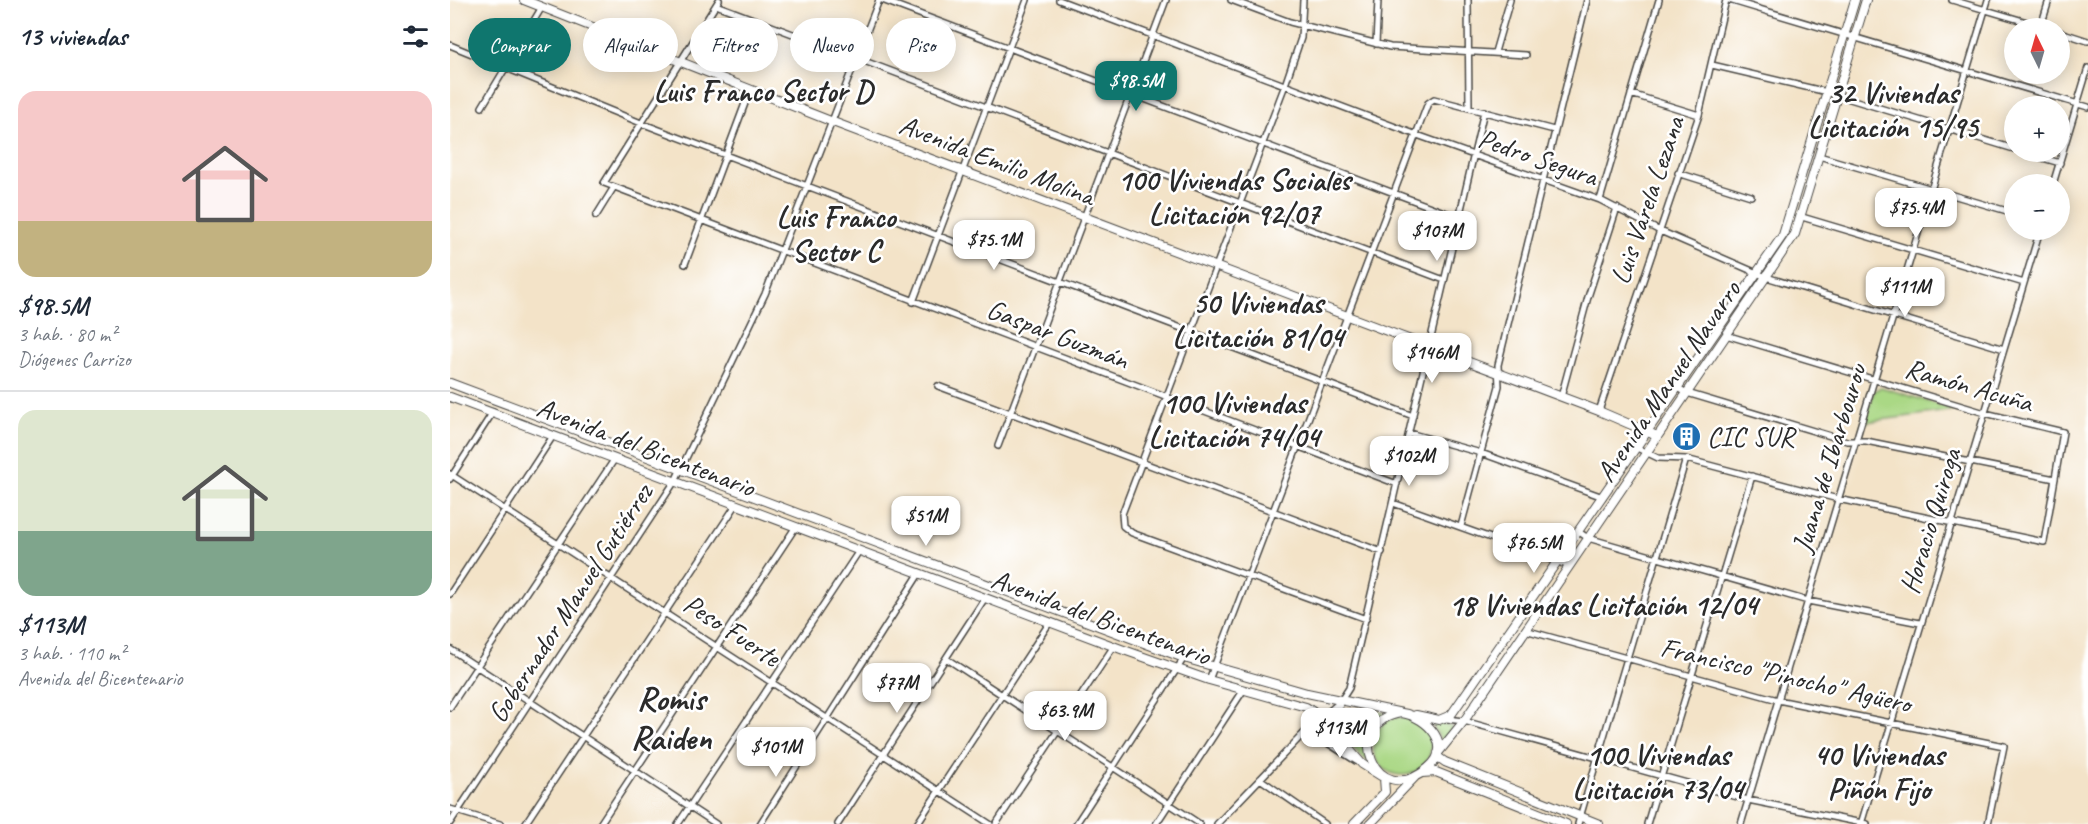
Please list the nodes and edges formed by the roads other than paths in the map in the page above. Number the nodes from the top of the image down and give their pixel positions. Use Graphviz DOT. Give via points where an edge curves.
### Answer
graph roads {
  1 [pos="524,0"];
  2 [pos="880,0"];
  3 [pos="1027,0"];
  4 [pos="1059,0"];
  5 [pos="1166,0"];
  6 [pos="1231,0"];
  7 [pos="1303,0"];
  8 [pos="1378,0"];
  9 [pos="1468,0"];
  10 [pos="1510,0"];
  11 [pos="1587,0"];
  12 [pos="1659,0"];
  13 [pos="1728,0"];
  14 [pos="1855,0"];
  15 [pos="1866,0"];
  16 [pos="1952,0"];
  17 [pos="1988,0"];
  18 [pos="2049,0"];
  19 [pos="718,2"];
  20 [pos="542,7"];
  21 [pos="1985,10"];
  22 [pos="535,18"];
  23 [pos="873,18"];
  24 [pos="2012,18"];
  25 [pos="2043,18"];
  26 [pos="1302,25"];
  27 [pos="790,32"];
  28 [pos="1844,35"];
  29 [pos="2070,35"];
  30 [pos="1153,36"];
  31 [pos="1854,38"];
  32 [pos="2088,41"];
  33 [pos="1376,44"];
  34 [pos="450,45"];
  35 [pos="1009,50"];
  36 [pos="1469,51"];
  37 [pos="1495,52"];
  38 [pos="468,53"];
  39 [pos="1526,55"];
  40 [pos="681,63"];
  41 [pos="874,65"];
  42 [pos="1712,65"];
  43 [pos="2088,68"];
  44 [pos="1966,71"];
  45 [pos="503,72"];
  46 [pos="515,72"];
  47 [pos="852,72"];
  48 [pos="1285,85"];
  49 [pos="750,90"];
  50 [pos="1827,92"];
  51 [pos="1131,94"];
  52 [pos="1631,94"];
  53 [pos="1836,97"];
  54 [pos="2078,104"];
  55 [pos="482,107"];
  56 [pos="987,107"];
  57 [pos="1469,107"];
  58 [pos="2088,107"];
  59 [pos="1484,111"];
  60 [pos="1699,115"];
  61 [pos="833,122"];
  62 [pos="641,123"];
  63 [pos="1554,129"];
  64 [pos="1949,130"];
  65 [pos="1416,135"];
  66 [pos="1263,144"];
  67 [pos="2004,146"];
  68 [pos="1108,154"];
  69 [pos="725,156"];
  70 [pos="1474,156"];
  71 [pos="1819,156"];
  72 [pos="2057,162"];
  73 [pos="2060,163"];
  74 [pos="963,171"];
  75 [pos="1678,173"];
  76 [pos="2056,174"];
  77 [pos="1542,181"];
  78 [pos="614,187"];
  79 [pos="807,187"];
  80 [pos="1931,188"];
  81 [pos="1394,194"];
  82 [pos="1751,196"];
  83 [pos="1600,200"];
  84 [pos="1240,204"];
  85 [pos="1617,208"];
  86 [pos="2004,210"];
  87 [pos="596,216"];
  88 [pos="1084,217"];
  89 [pos="1802,217"];
  90 [pos="1460,218"];
  91 [pos="701,221"];
  92 [pos="1658,230"];
  93 [pos="938,237"];
  94 [pos="2037,240"];
  95 [pos="1913,250"];
  96 [pos="782,252"];
  97 [pos="1372,253"];
  98 [pos="685,264"];
  99 [pos="1216,267"];
  100 [pos="1756,273"];
  101 [pos="1766,278"];
  102 [pos="1444,280"];
  103 [pos="1059,283"];
  104 [pos="2024,283"];
  105 [pos="913,302"];
  106 [pos="1893,315"];
  107 [pos="1348,317"];
  108 [pos="1191,332"];
  109 [pos="1726,335"];
  110 [pos="1428,347"];
  111 [pos="1035,348"];
  112 [pos="2004,349"];
  113 [pos="1498,374"];
  114 [pos="1874,380"];
  115 [pos="1323,382"];
  116 [pos="450,383"];
  117 [pos="938,386"];
  118 [pos="1678,388"];
  119 [pos="1687,393"];
  120 [pos="450,397"];
  121 [pos="1561,397"];
  122 [pos="1166,398"];
  123 [pos="1599,411"];
  124 [pos="493,412"];
  125 [pos="1010,413"];
  126 [pos="1985,413"];
  127 [pos="1413,416"];
  128 [pos="1648,430"];
  129 [pos="1409,433"];
  130 [pos="553,436"];
  131 [pos="1657,436"];
  132 [pos="1856,441"];
  133 [pos="998,446"];
  134 [pos="1298,448"];
  135 [pos="1636,448"];
  136 [pos="1480,453"];
  137 [pos="1645,454"];
  138 [pos="1686,459"];
  139 [pos="614,460"];
  140 [pos="1970,462"];
  141 [pos="1142,463"];
  142 [pos="680,471"];
  143 [pos="451,476"];
  144 [pos="1752,476"];
  145 [pos="2055,478"];
  146 [pos="675,482"];
  147 [pos="1398,484"];
  148 [pos="1602,497"];
  149 [pos="1838,499"];
  150 [pos="1393,503"];
  151 [pos="736,505"];
  152 [pos="505,508"];
  153 [pos="1274,512"];
  154 [pos="1950,523"];
  155 [pos="1461,526"];
  156 [pos="795,528"];
  157 [pos="1579,532"];
  158 [pos="1588,538"];
  159 [pos="559,543"];
  160 [pos="859,551"];
  161 [pos="1382,552"];
  162 [pos="1656,558"];
  163 [pos="1558,562"];
  164 [pos="1569,566"];
  165 [pos="919,574"];
  166 [pos="1249,576"];
  167 [pos="1720,576"];
  168 [pos="612,577"];
  169 [pos="450,594"];
  170 [pos="985,598"];
  171 [pos="1808,601"];
  172 [pos="665,612"];
  173 [pos="1366,619"];
  174 [pos="1050,622"];
  175 [pos="1920,623"];
  176 [pos="1525,630"];
  177 [pos="718,646"];
  178 [pos="1114,646"];
  179 [pos="450,649"];
  180 [pos="1184,658"];
  181 [pos="1627,658"];
  182 [pos="947,659"];
  183 [pos="477,667"];
  184 [pos="1213,668"];
  185 [pos="1177,670"];
  186 [pos="1691,677"];
  187 [pos="1209,680"];
  188 [pos="772,682"];
  189 [pos="1244,691"];
  190 [pos="1002,695"];
  191 [pos="1778,700"];
  192 [pos="530,702"];
  193 [pos="1340,702"];
  194 [pos="450,707"];
  195 [pos="1402,713"];
  196 [pos="1416,716"];
  197 [pos="1321,717"];
  198 [pos="829,718"];
  199 [pos="1444,719"];
  200 [pos="1464,721"];
  201 [pos="1890,723"];
  202 [pos="1307,730"];
  203 [pos="1058,731"];
  204 [pos="583,737"];
  205 [pos="1341,740"];
  206 [pos="884,755"];
  207 [pos="1438,755"];
  208 [pos="1598,758"];
  209 [pos="1362,764"];
  210 [pos="1113,768"];
  211 [pos="635,771"];
  212 [pos="1418,775"];
  213 [pos="1661,776"];
  214 [pos="1383,777"];
  215 [pos="1260,779"];
  216 [pos="939,790"];
  217 [pos="1748,800"];
  218 [pos="1169,803"];
  219 [pos="689,807"];
  220 [pos="450,809"];
  221 [pos="458,811"];
  222 [pos="1579,820"];
  223 [pos="450,823"];
  224 [pos="500,824"];
  225 [pos="525,824"];
  226 [pos="600,824"];
  227 [pos="678,824"];
  228 [pos="716,824"];
  229 [pos="760,824"];
  230 [pos="838,824"];
  231 [pos="917,824"];
  232 [pos="990,824"];
  233 [pos="996,824"];
  234 [pos="1076,824"];
  235 [pos="1156,824"];
  236 [pos="1200,824"];
  237 [pos="1217,824"];
  238 [pos="1326,824"];
  239 [pos="1354,824"];
  240 [pos="1370,824"];
  241 [pos="1566,824"];
  242 [pos="1599,824"];
  243 [pos="1647,824"];
  244 [pos="1741,824"];
  245 [pos="1863,824"];
  246 [pos="1988,824"];
  1 -- 20 [label="main road, Avenida Emilio Molina"];
  2 -- 23 [label="street, Gobernador Manuel Gutiérrez"];
  2 -- 35 [label="street"];
  3 -- 35 [label="street"];
  4 -- 30 [label="street, Pedro Segura"];
  5 -- 30 [label="street"];
  6 -- 26 [label="street"];
  7 -- 26 [label="street"];
  8 -- 33 [label="street"];
  9 -- 36 [label="street"];
  10 -- 37 [label="street"];
  11 -- 63 [label="street"];
  12 -- 52 [label="street"];
  13 -- 28 [label="street"];
  13 -- 42 [label="street, Luis Varela Lezana"];
  14 -- 28 [label="main road, Avenida Manuel Navarro"];
  15 -- 31 [label="main road, Avenida Manuel Navarro"];
  16 -- 21 [label="street"];
  17 -- 21 [label="street, Juana de Ibarbourou"];
  18 -- 25 [label="street"];
  19 -- 27 [label="street"];
  19 -- 40 [label="street"];
  20 -- 22 [label="street"];
  20 -- 40 [label="main road, Avenida Emilio Molina"];
  21 -- 24 [label="street"];
  21 -- 44 [label="street, Juana de Ibarbourou"];
  26 -- 33 [label="street"];
  26 -- 48 [label="street"];
  28 -- 31 [label="street"];
  28 -- 50 [label="main road, Avenida Manuel Navarro"];
  29 -- 32 [label="street"];
  30 -- 48 [label="street, Pedro Segura"];
  30 -- 51 [label="street"];
  31 -- 44 [label="street"];
  31 -- 53 [label="main road, Avenida Manuel Navarro"];
  33 -- 36 [label="street"];
  34 -- 38 [label="street"];
  35 -- 51 [label="street"];
  35 -- 56 [label="street"];
  36 -- 37 [label="street"];
  36 -- 57 [label="street"];
  37 -- 39 [label="street"];
  40 -- 49 [label="main road, Avenida Emilio Molina"];
  40 -- 62 [label="street"];
  41 -- 56 [label="street"];
  42 -- 50 [label="street"];
  42 -- 60 [label="street, Luis Varela Lezana"];
  43 -- 54 [label="street"];
  44 -- 54 [label="street"];
  44 -- 64 [label="street, Juana de Ibarbourou"];
  45 -- 55 [label="street"];
  46 -- 62 [label="street"];
  47 -- 61 [label="street, Gobernador Manuel Gutiérrez"];
  48 -- 65 [label="street, Pedro Segura"];
  48 -- 66 [label="street"];
  49 -- 61 [label="main road, Avenida Emilio Molina"];
  49 -- 69 [label="street"];
  50 -- 53 [label="street"];
  50 -- 100 [label="main road, Avenida Manuel Navarro" via="1788,224"];
  51 -- 66 [label="street"];
  51 -- 68 [label="street"];
  52 -- 60 [label="street"];
  52 -- 83 [label="street"];
  53 -- 64 [label="street"];
  53 -- 71 [label="main road, Avenida Manuel Navarro"];
  54 -- 58 [label="street"];
  54 -- 73 [label="street"];
  56 -- 68 [label="street"];
  56 -- 74 [label="street"];
  57 -- 59 [label="street"];
  57 -- 65 [label="street" via="1430,100"];
  59 -- 63 [label="street"];
  59 -- 70 [label="street"];
  60 -- 75 [label="street, Luis Varela Lezana"];
  61 -- 74 [label="main road, Avenida Emilio Molina"];
  61 -- 79 [label="street, Gobernador Manuel Gutiérrez"];
  62 -- 69 [label="street"];
  62 -- 78 [label="street, Gaspar Guzmán" via="604,183"];
  63 -- 77 [label="street"];
  64 -- 67 [label="street"];
  64 -- 80 [label="street, Juana de Ibarbourou"];
  65 -- 70 [label="street, Pedro Segura"];
  65 -- 81 [label="street"];
  66 -- 81 [label="street"];
  66 -- 84 [label="street"];
  68 -- 84 [label="street"];
  68 -- 88 [label="street"];
  69 -- 79 [label="street"];
  69 -- 91 [label="street"];
  70 -- 77 [label="street, Pedro Segura"];
  70 -- 90 [label="street"];
  71 -- 80 [label="street"];
  71 -- 89 [label="main road, Avenida Manuel Navarro"];
  72 -- 73 [label="street"];
  73 -- 76 [label="street"];
  74 -- 88 [label="main road, Avenida Emilio Molina"];
  74 -- 93 [label="street"];
  75 -- 82 [label="street"];
  75 -- 92 [label="street, Luis Varela Lezana"];
  77 -- 83 [label="street, Pedro Segura"];
  77 -- 113 [label="street"];
  78 -- 87 [label="street"];
  78 -- 91 [label="street, Gaspar Guzmán"];
  79 -- 93 [label="street"];
  79 -- 96 [label="street, Gobernador Manuel Gutiérrez"];
  80 -- 86 [label="street"];
  80 -- 95 [label="street, Juana de Ibarbourou"];
  81 -- 90 [label="street"];
  81 -- 97 [label="street"];
  83 -- 85 [label="street, Pedro Segura"];
  84 -- 97 [label="street"];
  84 -- 99 [label="street"];
  85 -- 92 [label="street, Pedro Segura"];
  85 -- 121 [label="street"];
  88 -- 99 [label="main road, Avenida Emilio Molina"];
  88 -- 103 [label="street"];
  89 -- 95 [label="street"];
  89 -- 101 [label="main road, Avenida Manuel Navarro"];
  90 -- 102 [label="street"];
  91 -- 96 [label="street, Gaspar Guzmán"];
  91 -- 98 [label="street"];
  92 -- 100 [label="street, Pedro Segura"];
  92 -- 123 [label="street, Luis Varela Lezana"];
  93 -- 103 [label="street"];
  93 -- 105 [label="street"];
  94 -- 104 [label="street, Horacio Quiroga"];
  95 -- 104 [label="street"];
  95 -- 106 [label="street, Juana de Ibarbourou"];
  96 -- 105 [label="street, Gaspar Guzmán"];
  96 -- 142 [label="street, Gobernador Manuel Gutiérrez"];
  97 -- 102 [label="street"];
  97 -- 107 [label="street"];
  99 -- 107 [label="main road, Avenida Emilio Molina"];
  99 -- 108 [label="street"];
  100 -- 101 [label="street, Pedro Segura"];
  100 -- 118 [label="main road, Avenida Manuel Navarro"];
  101 -- 106 [label="street, Pedro Segura"];
  101 -- 109 [label="main road, Avenida Manuel Navarro"];
  102 -- 110 [label="street"];
  103 -- 108 [label="street"];
  103 -- 111 [label="street"];
  104 -- 112 [label="street, Horacio Quiroga"];
  105 -- 111 [label="street, Gaspar Guzmán"];
  106 -- 112 [label="street, Pedro Segura"];
  106 -- 114 [label="street, Juana de Ibarbourou"];
  107 -- 110 [label="main road, Avenida Emilio Molina"];
  107 -- 115 [label="street"];
  108 -- 115 [label="street"];
  108 -- 122 [label="street"];
  109 -- 114 [label="street, Ramón Acuña"];
  109 -- 119 [label="main road, Avenida Manuel Navarro"];
  110 -- 113 [label="main road, Avenida Emilio Molina"];
  110 -- 127 [label="street"];
  111 -- 122 [label="street, Gaspar Guzmán"];
  111 -- 125 [label="street"];
  112 -- 126 [label="street, Horacio Quiroga"];
  113 -- 121 [label="main road, Avenida Emilio Molina"];
  113 -- 136 [label="street"];
  114 -- 126 [label="street, Ramón Acuña"];
  114 -- 132 [label="street, Juana de Ibarbourou"];
  115 -- 127 [label="street"];
  115 -- 134 [label="street"];
  116 -- 142 [label="main road, Avenida del Bicentenario"];
  117 -- 125 [label="street"];
  118 -- 119 [label="street"];
  118 -- 128 [label="main road, Avenida Manuel Navarro"];
  119 -- 131 [label="main road, Avenida Manuel Navarro"];
  119 -- 132 [label="street"];
  120 -- 124 [label="main road, Avenida del Bicentenario"];
  121 -- 123 [label="main road, Avenida Emilio Molina"];
  122 -- 134 [label="street, Gaspar Guzmán"];
  122 -- 141 [label="street"];
  123 -- 128 [label="main road, Avenida Emilio Molina"];
  124 -- 130 [label="main road, Avenida del Bicentenario"];
  124 -- 143 [label="street"];
  125 -- 133 [label="street"];
  125 -- 141 [label="street"];
  126 -- 140 [label="street, Horacio Quiroga"];
  126 -- 145 [label="street, Ramón Acuña" via="2063,432"];
  127 -- 129 [label="street"];
  128 -- 131 [label="main road, Avenida Emilio Molina"];
  128 -- 135 [label="main road, Avenida Manuel Navarro"];
  129 -- 136 [label="street"];
  129 -- 147 [label="street"];
  130 -- 139 [label="main road, Avenida del Bicentenario"];
  130 -- 152 [label="street"];
  131 -- 137 [label="main road, Avenida Manuel Navarro"];
  132 -- 140 [label="street"];
  132 -- 149 [label="street, Juana de Ibarbourou"];
  134 -- 147 [label="street, Gaspar Guzmán"];
  134 -- 153 [label="street"];
  135 -- 137 [label="street"];
  135 -- 148 [label="main road, Avenida Manuel Navarro"];
  136 -- 148 [label="street"];
  136 -- 155 [label="street"];
  137 -- 138 [label="street"];
  137 -- 158 [label="main road, Avenida Manuel Navarro"];
  138 -- 144 [label="street"];
  138 -- 162 [label="street"];
  139 -- 146 [label="main road, Avenida del Bicentenario"];
  139 -- 159 [label="street"];
  140 -- 145 [label="street"];
  140 -- 154 [label="street, Horacio Quiroga"];
  141 -- 153 [label="street"];
  141 -- 166 [label="street" via="1122,514 1123,526 1132,533"];
  142 -- 146 [label="street, Gobernador Manuel Gutiérrez"];
  142 -- 180 [label="main road, Avenida del Bicentenario"];
  143 -- 152 [label="street, Peso Fuerte"];
  144 -- 149 [label="street"];
  144 -- 167 [label="street"];
  145 -- 154 [label="street" via="2044,542"];
  146 -- 151 [label="main road, Avenida del Bicentenario"];
  146 -- 168 [label="street, Gobernador Manuel Gutiérrez"];
  147 -- 150 [label="street"];
  148 -- 157 [label="main road, Avenida Manuel Navarro"];
  149 -- 154 [label="street"];
  149 -- 171 [label="street, Juana de Ibarbourou"];
  150 -- 155 [label="street"];
  150 -- 161 [label="street"];
  151 -- 156 [label="main road, Avenida del Bicentenario"];
  151 -- 172 [label="street"];
  152 -- 159 [label="street, Peso Fuerte"];
  152 -- 169 [label="street"];
  153 -- 161 [label="street"];
  153 -- 166 [label="street"];
  154 -- 175 [label="street, Horacio Quiroga"];
  155 -- 163 [label="street"];
  156 -- 160 [label="main road, Avenida del Bicentenario"];
  156 -- 177 [label="street"];
  157 -- 158 [label="street"];
  157 -- 163 [label="main road, Avenida Manuel Navarro"];
  158 -- 162 [label="street"];
  158 -- 164 [label="main road, Avenida Manuel Navarro"];
  159 -- 168 [label="street, Peso Fuerte"];
  159 -- 183 [label="street"];
  160 -- 165 [label="main road, Avenida del Bicentenario"];
  160 -- 188 [label="street"];
  161 -- 173 [label="street"];
  162 -- 167 [label="street"];
  162 -- 181 [label="street"];
  163 -- 164 [label="street"];
  163 -- 199 [label="main road, Avenida Manuel Navarro"];
  164 -- 176 [label="main road, Avenida Manuel Navarro"];
  165 -- 170 [label="main road, Avenida del Bicentenario"];
  165 -- 198 [label="street"];
  166 -- 173 [label="street"];
  166 -- 184 [label="street"];
  167 -- 171 [label="street"];
  167 -- 186 [label="street"];
  168 -- 172 [label="street, Peso Fuerte"];
  168 -- 192 [label="street, Gobernador Manuel Gutiérrez"];
  170 -- 174 [label="main road, Avenida del Bicentenario"];
  170 -- 182 [label="street"];
  171 -- 175 [label="street"];
  171 -- 191 [label="street, Juana de Ibarbourou"];
  172 -- 177 [label="street, Peso Fuerte"];
  172 -- 204 [label="street"];
  173 -- 193 [label="street" via="1349,688"];
  174 -- 178 [label="main road, Avenida del Bicentenario"];
  174 -- 190 [label="street"];
  175 -- 201 [label="street, Horacio Quiroga"];
  176 -- 181 [label="street, Francisco \"Pinocho\" Agüero"];
  176 -- 200 [label="main road, Avenida Manuel Navarro"];
  177 -- 188 [label="street, Peso Fuerte"];
  177 -- 211 [label="street"];
  178 -- 185 [label="main road, Avenida del Bicentenario"];
  178 -- 203 [label="street"];
  179 -- 183 [label="street"];
  180 -- 184 [label="main road, Avenida del Bicentenario"];
  180 -- 185 [label="street"];
  181 -- 186 [label="street, Francisco \"Pinocho\" Agüero"];
  181 -- 208 [label="street"];
  182 -- 190 [label="street"];
  182 -- 206 [label="street"];
  183 -- 192 [label="street"];
  183 -- 194 [label="street"];
  184 -- 187 [label="street"];
  184 -- 193 [label="main road, Avenida del Bicentenario"];
  185 -- 187 [label="main road, Avenida del Bicentenario"];
  185 -- 210 [label="street"];
  186 -- 191 [label="street, Francisco \"Pinocho\" Agüero"];
  186 -- 213 [label="street"];
  187 -- 189 [label="main road, Avenida del Bicentenario"];
  188 -- 198 [label="street, Peso Fuerte"];
  188 -- 219 [label="street"];
  189 -- 197 [label="main road, Avenida del Bicentenario" via="1306,707"];
  189 -- 218 [label="street"];
  190 -- 203 [label="street"];
  190 -- 216 [label="street"];
  191 -- 201 [label="street, Francisco \"Pinocho\" Agüero"];
  191 -- 217 [label="street, Juana de Ibarbourou"];
  192 -- 204 [label="street"];
  192 -- 221 [label="street, Gobernador Manuel Gutiérrez"];
  193 -- 195 [label="main road, Avenida del Bicentenario"];
  193 -- 197 [label="street"];
  193 -- 205 [label="street" via="1337,719"];
  195 -- 196 [label="main road"];
  195 -- 214 [label="main road" via="1380,721 1370,737 1372,761"];
  196 -- 199 [label="main road"];
  196 -- 207 [label="main road" via="1433,731"];
  197 -- 202 [label="street"];
  197 -- 205 [label="main road, Avenida del Bicentenario"];
  198 -- 206 [label="street, Peso Fuerte"];
  198 -- 229 [label="street"];
  199 -- 200 [label="street"];
  200 -- 207 [label="main road, Avenida Manuel Navarro"];
  200 -- 208 [label="street"];
  201 -- 245 [label="street, Horacio Quiroga"];
  201 -- 246 [label="street, Francisco \"Pinocho\" Agüero" via="2004,746"];
  202 -- 209 [label="street"];
  202 -- 215 [label="street"];
  203 -- 210 [label="street"];
  203 -- 233 [label="street"];
  204 -- 211 [label="street"];
  204 -- 225 [label="street"];
  205 -- 209 [label="main road, Avenida del Bicentenario"];
  206 -- 216 [label="street, Peso Fuerte"];
  206 -- 230 [label="street"];
  207 -- 212 [label="main road"];
  207 -- 222 [label="main road" via="1445,762"];
  208 -- 213 [label="street"];
  208 -- 222 [label="street"];
  209 -- 214 [label="main road, Avenida del Bicentenario"];
  210 -- 218 [label="street"];
  210 -- 234 [label="street"];
  211 -- 219 [label="street"];
  211 -- 226 [label="street"];
  212 -- 214 [label="main road" via="1403,780"];
  212 -- 240 [label="main road"];
  212 -- 241 [label="main road" via="1436,772"];
  213 -- 217 [label="street"];
  213 -- 243 [label="street"];
  214 -- 239 [label="main road" via="1386,788 1382,796"];
  215 -- 237 [label="street"];
  215 -- 238 [label="street"];
  216 -- 231 [label="street"];
  216 -- 232 [label="street, Peso Fuerte"];
  217 -- 244 [label="street, Juana de Ibarbourou"];
  217 -- 245 [label="street"];
  218 -- 235 [label="street"];
  218 -- 236 [label="street"];
  219 -- 227 [label="street"];
  219 -- 228 [label="street"];
  220 -- 221 [label="street"];
  221 -- 223 [label="street, Gobernador Manuel Gutiérrez"];
  221 -- 224 [label="street"];
  222 -- 242 [label="main road"];
}
